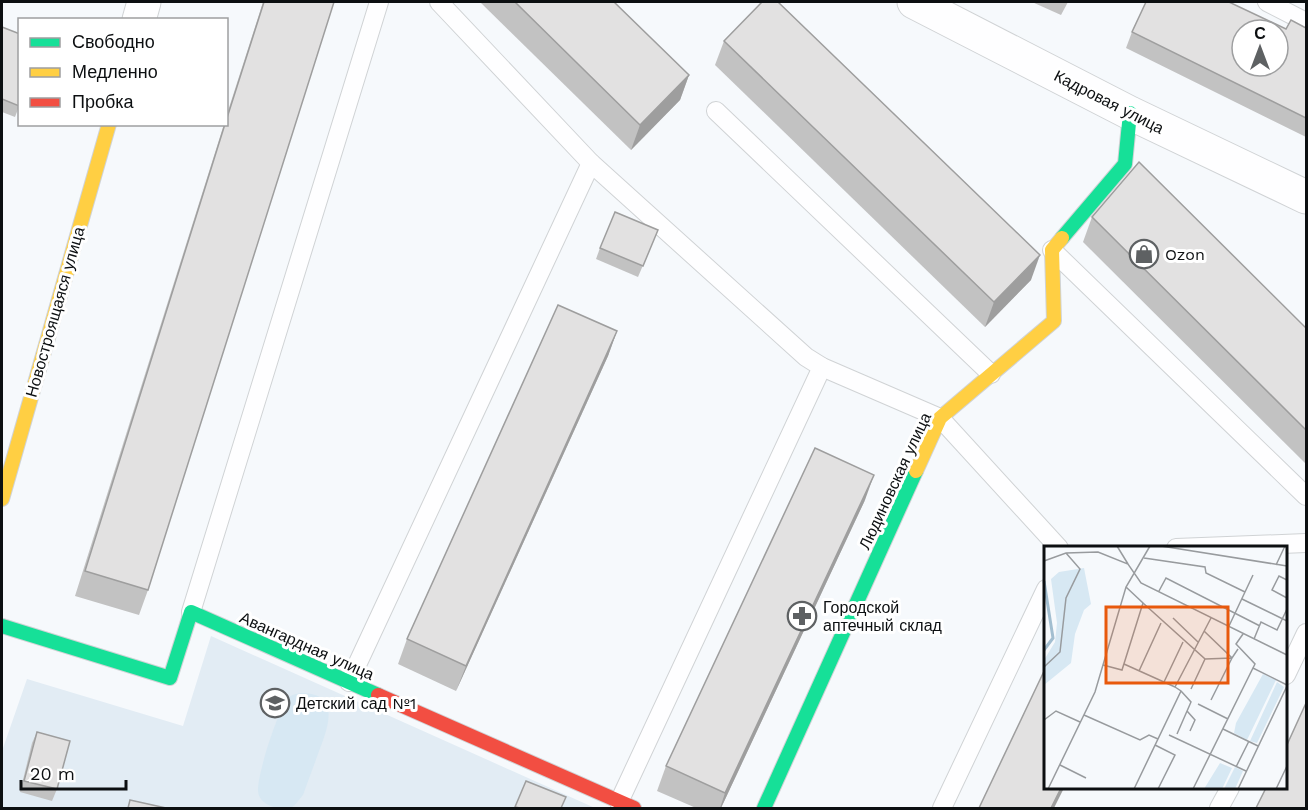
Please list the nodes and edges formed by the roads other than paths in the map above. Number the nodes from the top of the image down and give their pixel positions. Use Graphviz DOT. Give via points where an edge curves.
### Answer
graph roads {
  1 [pos="144,2"];
  2 [pos="379,2"];
  3 [pos="439,2"];
  4 [pos="914,2"];
  5 [pos="1267,2"];
  6 [pos="140,18"];
  7 [pos="1306,22"];
  8 [pos="716,111"];
  9 [pos="1130,113"];
  10 [pos="108,126"];
  11 [pos="591,163"];
  12 [pos="1306,197"];
  13 [pos="1052,249"];
  14 [pos="822,367"];
  15 [pos="991,374"];
  16 [pos="940,418"];
  17 [pos="1306,496"];
  18 [pos="2,499"];
  19 [pos="1306,543"];
  20 [pos="1057,546"];
  21 [pos="1228,546"];
  22 [pos="1044,593"];
  23 [pos="191,612"];
  24 [pos="2,626"];
  25 [pos="1306,633"];
  26 [pos="1287,673"];
  27 [pos="349,682"];
  28 [pos="1229,789"];
  29 [pos="627,805"];
  30 [pos="764,808"];
  31 [pos="942,808"];
  32 [pos="1219,808"];
  1 -- 6 [label="street"];
  2 -- 23 [label="lane"];
  3 -- 11 [label="lane"];
  4 -- 9 [label="street, Кадровая улица"];
  5 -- 7 [label="lane"];
  8 -- 15 [label="lane"];
  9 -- 12 [label="street, Кадровая улица"];
  9 -- 13 [label="street" via="1125,165"];
  10 -- 18 [label="street, Новостроящаяся улица"];
  11 -- 14 [label="lane" via="806,357"];
  11 -- 27 [label="lane"];
  13 -- 15 [label="street, Людиновская улица" via="1054,321"];
  13 -- 17 [label="lane"];
  14 -- 16 [label="lane"];
  14 -- 29 [label="lane"];
  15 -- 16 [label="street, Людиновская улица"];
  16 -- 20 [label="lane"];
  16 -- 30 [label="street, Людиновская улица"];
  19 -- 21 [label="lane"];
  22 -- 31 [label="lane"];
  23 -- 24 [label="street" via="170,678"];
  23 -- 27 [label="street, Авангардная улица"];
  25 -- 26 [label="lane"];
  27 -- 29 [label="street, Авангардная улица"];
  28 -- 32 [label="lane"];
}
